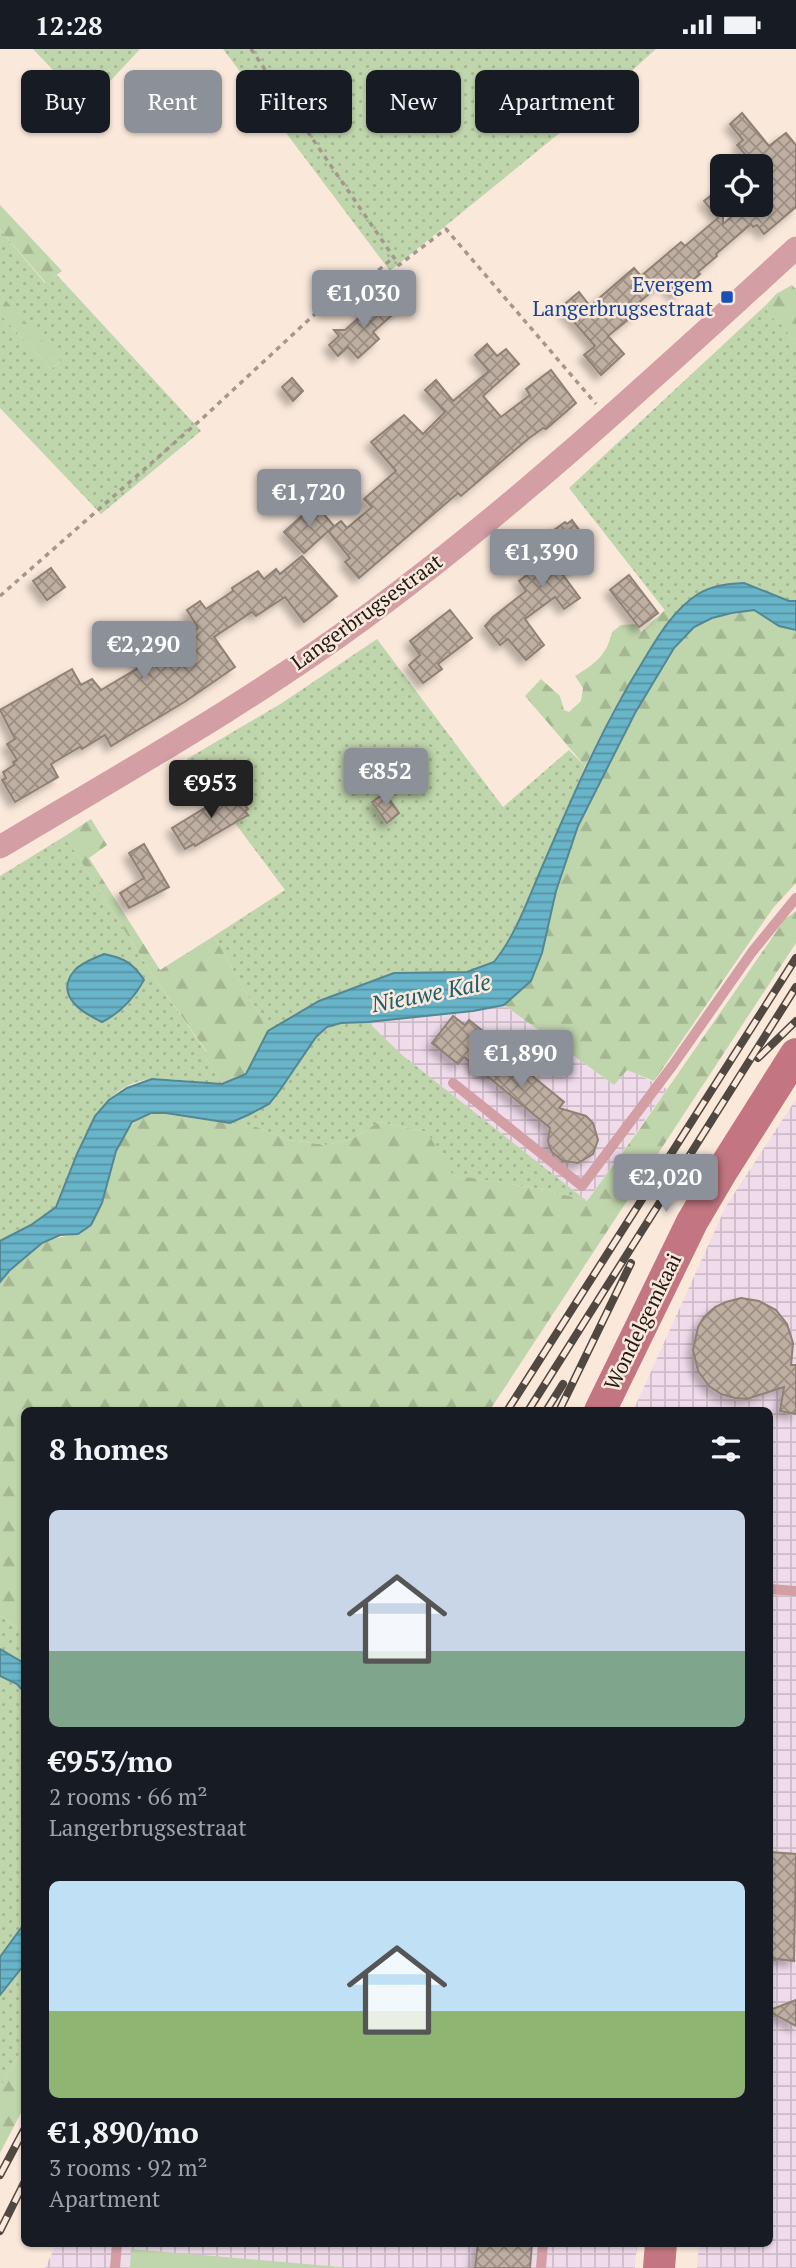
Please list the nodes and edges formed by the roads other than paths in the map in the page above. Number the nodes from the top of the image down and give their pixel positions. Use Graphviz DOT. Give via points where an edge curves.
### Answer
graph roads {
  1 [pos="796,248"];
  2 [pos="0,847"];
  3 [pos="796,898"];
  4 [pos="796,1054"];
  5 [pos="453,1083"];
  6 [pos="602,1407"];
  7 [pos="773,1589"];
  8 [pos="796,1591"];
  9 [pos="117,2247"];
  10 [pos="543,2247"];
  11 [pos="661,2247"];
  12 [pos="115,2268"];
  13 [pos="541,2268"];
  14 [pos="659,2268"];
  1 -- 2 [label="street, Langerbrugsestraat" via="610,419 371,613 224,712"];
  3 -- 5 [label="lane" via="582,1186"];
  4 -- 6 [label="main road, Wondelgemkaai" via="692,1222"];
  7 -- 8 [label="lane"];
  9 -- 12 [label="lane"];
  10 -- 13 [label="lane"];
  11 -- 14 [label="main road"];
}
